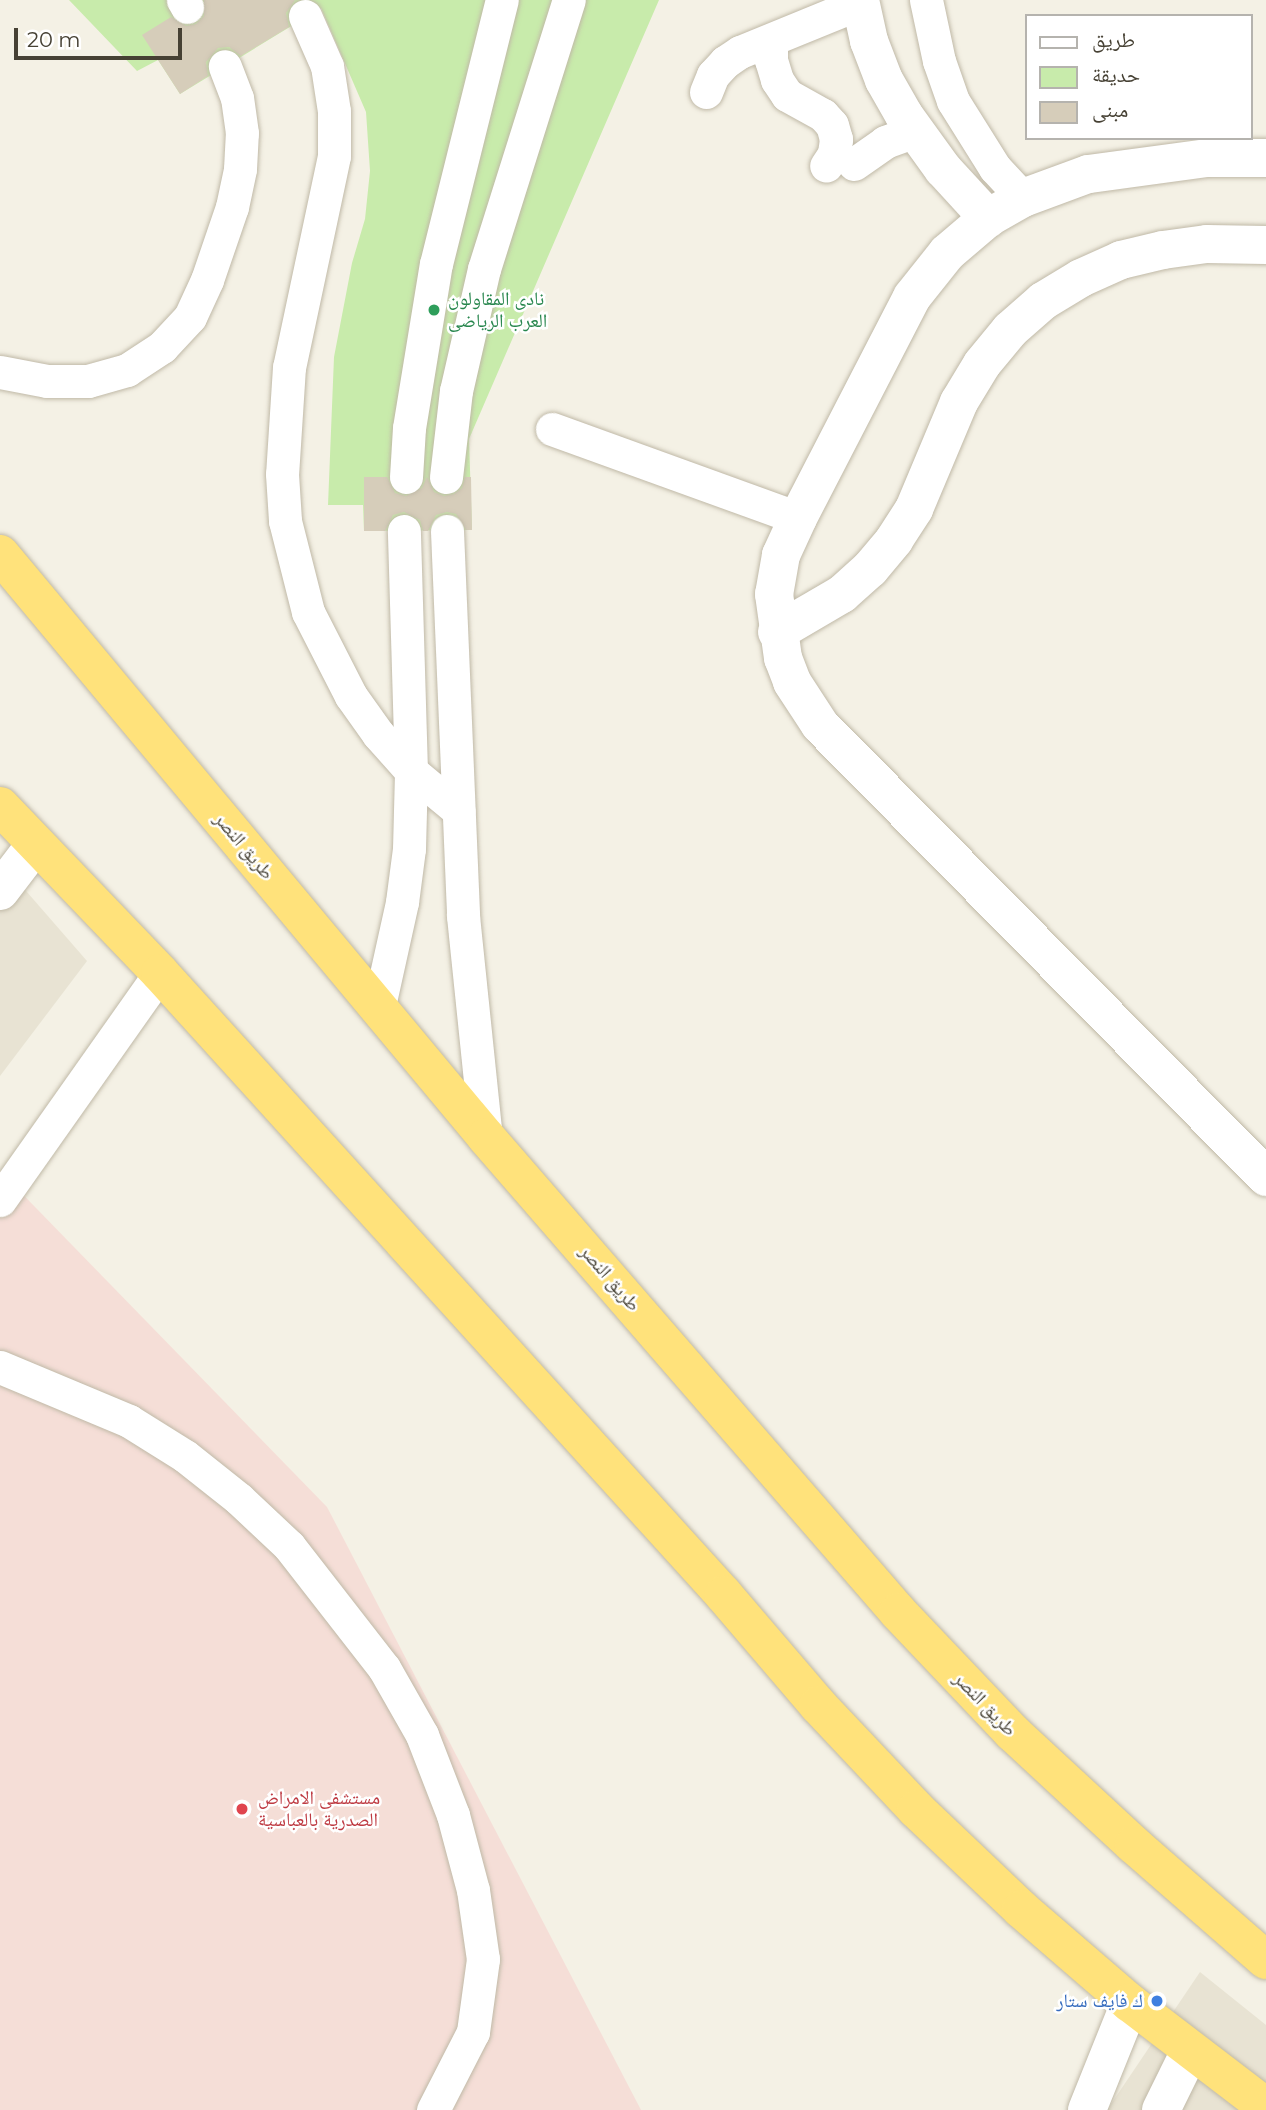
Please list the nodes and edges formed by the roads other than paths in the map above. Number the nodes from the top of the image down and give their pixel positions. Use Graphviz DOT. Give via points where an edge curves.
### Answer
graph roads {
  1 [pos="502,0"];
  2 [pos="569,0"];
  3 [pos="926,0"];
  4 [pos="860,1"];
  5 [pos="305,16"];
  6 [pos="771,40"];
  7 [pos="225,66"];
  8 [pos="706,92"];
  9 [pos="915,131"];
  10 [pos="1266,158"];
  11 [pos="1023,198"];
  12 [pos="988,218"];
  13 [pos="1266,246"];
  14 [pos="0,372"];
  15 [pos="416,384"];
  16 [pos="456,391"];
  17 [pos="552,429"];
  18 [pos="406,477"];
  19 [pos="446,477"];
  20 [pos="798,518"];
  21 [pos="404,531"];
  22 [pos="447,531"];
  23 [pos="0,554"];
  24 [pos="777,632"];
  25 [pos="411,771"];
  26 [pos="0,807"];
  27 [pos="459,811"];
  28 [pos="35,845"];
  29 [pos="0,891"];
  30 [pos="160,973"];
  31 [pos="379,1006"];
  32 [pos="486,1137"];
  33 [pos="1266,1177"];
  34 [pos="0,1200"];
  35 [pos="0,1367"];
  36 [pos="1266,1960"];
  37 [pos="1130,2003"];
  38 [pos="1190,2051"];
  39 [pos="1266,2107"];
  40 [pos="433,2110"];
  41 [pos="1087,2110"];
  42 [pos="1161,2110"];
  1 -- 15 [label="lane" via="449,204"];
  2 -- 16 [label="lane" via="502,208"];
  3 -- 11 [label="lane" via="953,101 995,168"];
  4 -- 6 [label="lane"];
  4 -- 9 [label="street" via="884,80"];
  5 -- 25 [label="lane" via="327,66 334,156 289,366 282,474 285,522 308,612 327,655 378,734"];
  6 -- 8 [label="lane" via="725,62"];
  6 -- 9 [label="lane" via="777,80 787,95 832,125 834,154 840,165"];
  7 -- 14 [label="lane" via="237,98 240,169 224,231 190,317 162,347 127,370 88,381 47,381"];
  9 -- 12 [label="street"];
  10 -- 11 [label="street" via="1207,158 1088,174"];
  11 -- 12 [label="street"];
  12 -- 20 [label="street" via="947,253 912,297"];
  13 -- 24 [label="street" via="1207,244 1131,257 1081,278 1043,301 1010,330 982,364 960,402 914,509 894,540 842,594"];
  15 -- 16 [label="lane"];
  15 -- 18 [label="lane"];
  16 -- 19 [label="lane"];
  17 -- 20 [label="lane"];
  20 -- 24 [label="street" via="776,574"];
  21 -- 25 [label="lane"];
  22 -- 27 [label="lane"];
  23 -- 31 [label="highway, طريق النصر"];
  24 -- 33 [label="street" via="792,682 820,725"];
  25 -- 27 [label="lane"];
  25 -- 31 [label="lane" via="402,902"];
  26 -- 28 [label="highway"];
  27 -- 32 [label="lane" via="467,966"];
  28 -- 29 [label="street"];
  28 -- 30 [label="highway"];
  30 -- 34 [label="lane"];
  30 -- 37 [label="highway" via="724,1595 818,1705 916,1809"];
  31 -- 32 [label="highway, طريق النصر"];
  32 -- 36 [label="highway, طريق النصر" via="898,1612 1012,1732"];
  35 -- 40 [label="lane" via="129,1421 186,1456 289,1545 384,1668 422,1735 453,1815 473,1890 483,1959 473,2032"];
  37 -- 38 [label="highway"];
  37 -- 41 [label="street"];
  38 -- 39 [label="highway"];
  38 -- 42 [label="street"];
}
